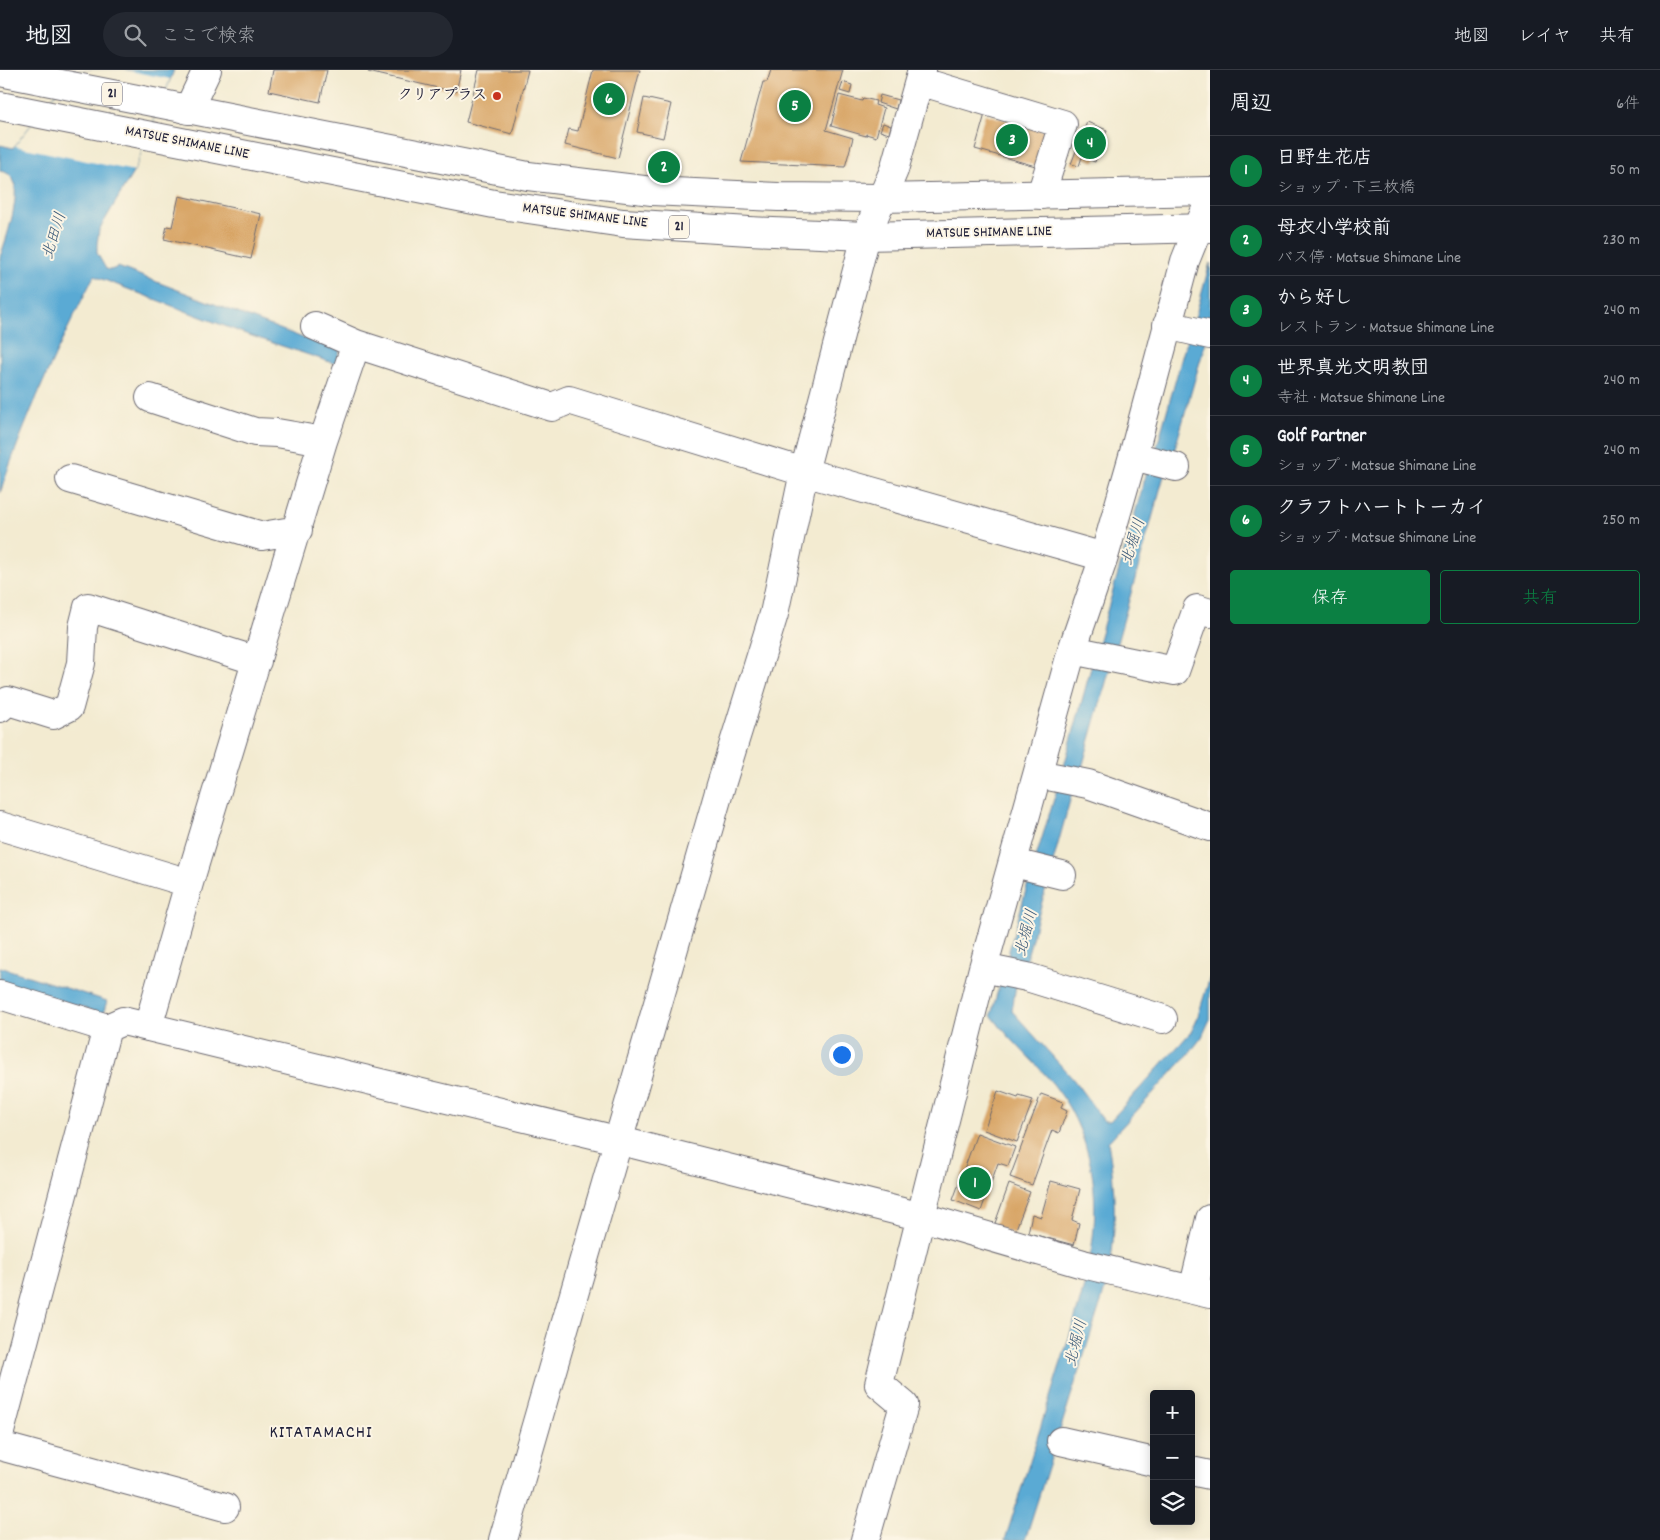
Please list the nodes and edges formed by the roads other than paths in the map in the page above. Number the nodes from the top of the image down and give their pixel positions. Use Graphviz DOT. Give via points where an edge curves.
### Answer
graph roads {
  1 [pos="207,70"];
  2 [pos="0,72"];
  3 [pos="920,76"];
  4 [pos="40,77"];
  5 [pos="0,106"];
  6 [pos="180,108"];
  7 [pos="1210,191"];
  8 [pos="1041,194"];
  9 [pos="882,198"];
  10 [pos="1210,199"];
  11 [pos="1205,228"];
  12 [pos="866,236"];
  13 [pos="315,326"];
  14 [pos="1188,330"];
  15 [pos="356,344"];
  16 [pos="150,398"];
  17 [pos="323,442"];
  18 [pos="1141,458"];
  19 [pos="1176,466"];
  20 [pos="804,472"];
  21 [pos="70,479"];
  22 [pos="298,530"];
  23 [pos="1104,557"];
  24 [pos="1210,613"];
  25 [pos="1092,654"];
  26 [pos="257,661"];
  27 [pos="0,708"];
  28 [pos="1058,779"];
  29 [pos="0,826"];
  30 [pos="1210,828"];
  31 [pos="1023,865"];
  32 [pos="1062,875"];
  33 [pos="189,883"];
  34 [pos="992,969"];
  35 [pos="0,995"];
  36 [pos="1163,1019"];
  37 [pos="148,1027"];
  38 [pos="107,1028"];
  39 [pos="617,1140"];
  40 [pos="922,1217"];
  41 [pos="1210,1219"];
  42 [pos="1202,1292"];
  43 [pos="0,1432"];
  44 [pos="1061,1441"];
  45 [pos="0,1446"];
  46 [pos="1150,1461"];
  47 [pos="1195,1472"];
  48 [pos="1210,1475"];
  49 [pos="225,1507"];
  50 [pos="503,1540"];
  51 [pos="865,1540"];
  1 -- 6 [label="street"];
  2 -- 4 [label="street, 21"];
  3 -- 8 [label="street" via="1063,124"];
  3 -- 9 [label="street" via="894,170"];
  4 -- 6 [label="street, 21"];
  5 -- 12 [label="street, MATSUE SHIMANE LINE / 21" via="494,204 623,223"];
  6 -- 9 [label="street, 21" via="538,177 652,191"];
  7 -- 8 [label="street, 21"];
  8 -- 9 [label="street, 21"];
  9 -- 12 [label="street"];
  10 -- 11 [label="street"];
  11 -- 12 [label="street, MATSUE SHIMANE LINE / 21"];
  11 -- 14 [label="street" via="1185,261"];
  12 -- 20 [label="street"];
  13 -- 15 [label="street"];
  14 -- 18 [label="street"];
  15 -- 17 [label="street"];
  15 -- 20 [label="street" via="552,407 569,400"];
  16 -- 17 [label="street" via="254,432"];
  17 -- 22 [label="street"];
  18 -- 19 [label="street"];
  18 -- 23 [label="street"];
  20 -- 23 [label="street"];
  20 -- 39 [label="street" via="774,614"];
  21 -- 22 [label="street" via="262,536"];
  22 -- 26 [label="street"];
  23 -- 25 [label="street"];
  24 -- 25 [label="street" via="1197,609 1175,671"];
  25 -- 28 [label="street"];
  26 -- 27 [label="street" via="88,608 83,626 81,664 69,707 53,715 8,701"];
  26 -- 33 [label="street"];
  28 -- 30 [label="street" via="1088,784"];
  28 -- 31 [label="street"];
  29 -- 33 [label="street"];
  31 -- 32 [label="street"];
  31 -- 34 [label="street"];
  33 -- 37 [label="street"];
  34 -- 36 [label="street"];
  34 -- 40 [label="street"];
  35 -- 38 [label="street"];
  37 -- 38 [label="street" via="123,1020"];
  37 -- 39 [label="street"];
  38 -- 43 [label="street"];
  39 -- 40 [label="street"];
  39 -- 50 [label="street"];
  40 -- 42 [label="street" via="1083,1264"];
  40 -- 51 [label="street" via="879,1384 904,1406"];
  41 -- 42 [label="street"];
  44 -- 46 [label="street"];
  45 -- 49 [label="street"];
  47 -- 48 [label="street"];
}
